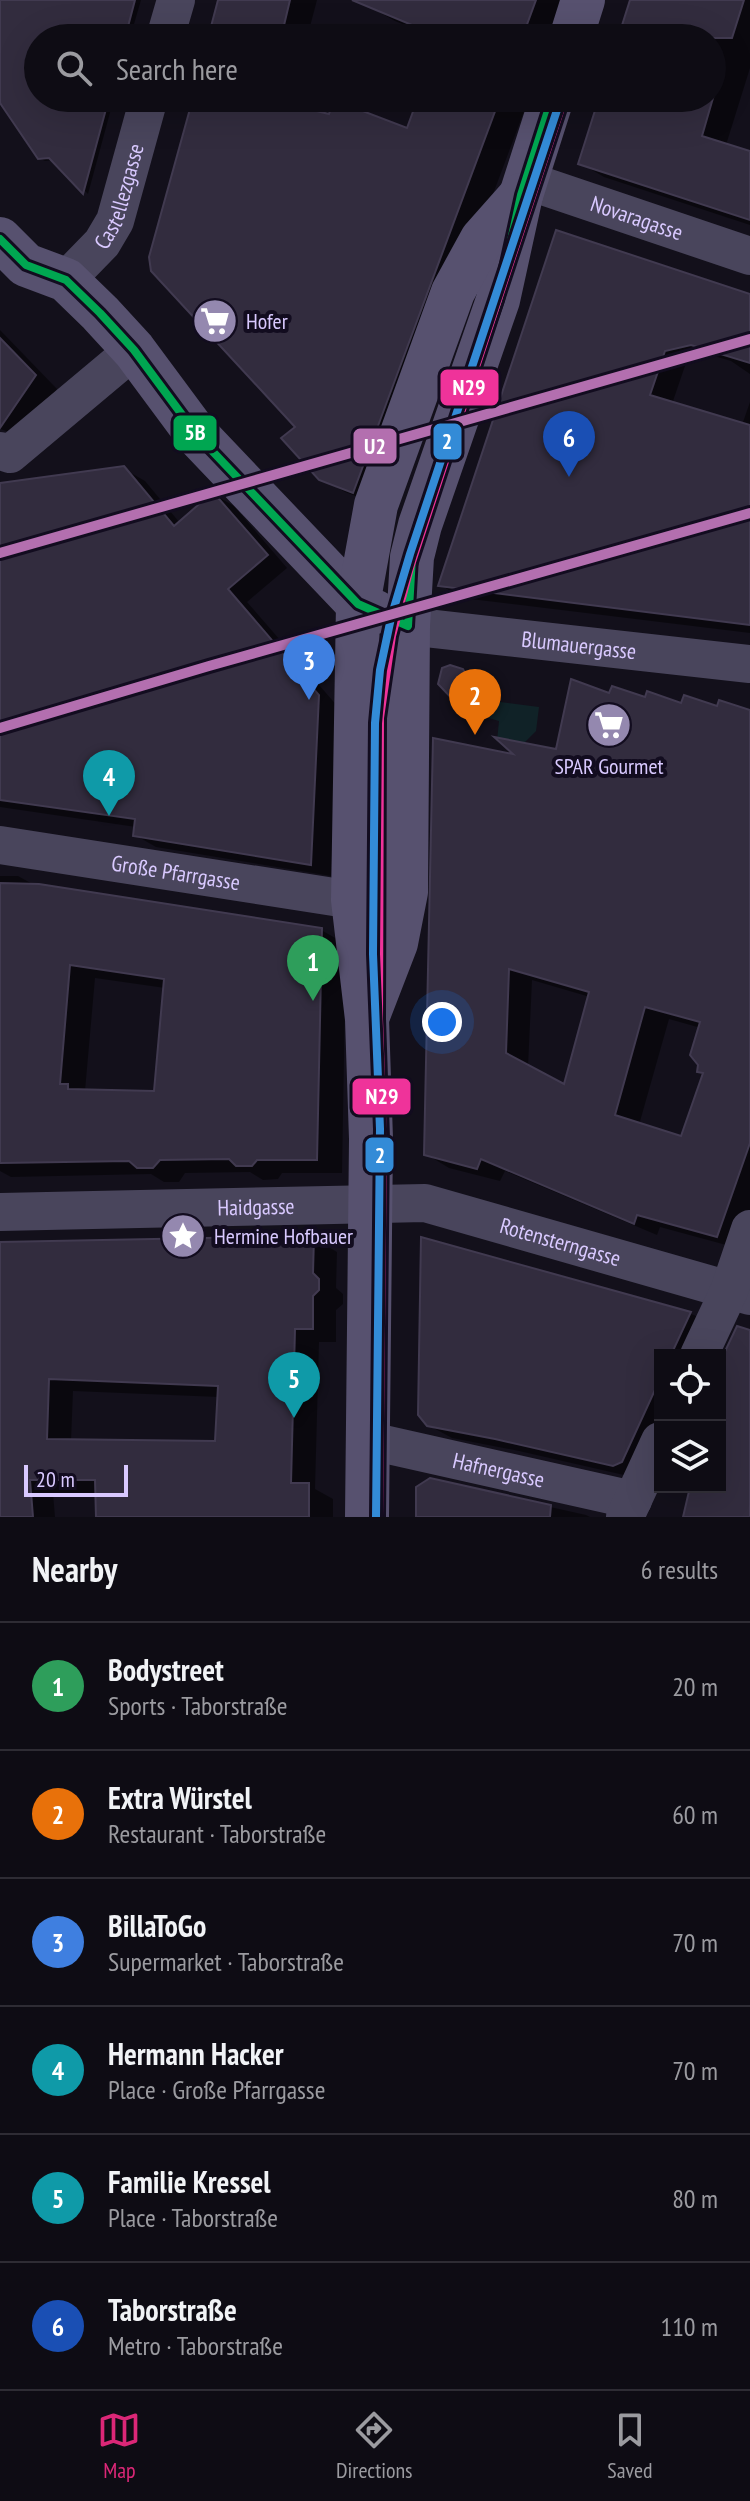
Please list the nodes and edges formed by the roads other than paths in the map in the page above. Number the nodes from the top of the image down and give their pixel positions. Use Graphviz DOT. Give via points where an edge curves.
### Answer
graph roads {
  1 [pos="176,0"];
  2 [pos="583,0"];
  3 [pos="169,24"];
  4 [pos="575,24"];
  5 [pos="145,112"];
  6 [pos="547,112"];
  7 [pos="523,188"];
  8 [pos="0,239"];
  9 [pos="750,256"];
  10 [pos="66,280"];
  11 [pos="134,350"];
  12 [pos="0,451"];
  13 [pos="358,604"];
  14 [pos="408,626"];
  15 [pos="750,664"];
  16 [pos="0,845"];
  17 [pos="353,900"];
  18 [pos="367,1019"];
  19 [pos="368,1206"];
  20 [pos="0,1212"];
  21 [pos="750,1229"];
  22 [pos="739,1294"];
  23 [pos="703,1349"];
  24 [pos="366,1440"];
  25 [pos="654,1454"];
  26 [pos="629,1509"];
  27 [pos="367,1517"];
  1 -- 3 [label="street"];
  2 -- 4 [label="main road"];
  5 -- 10 [label="street, Castellezgasse" via="115,221 102,243"];
  6 -- 7 [label="main road"];
  7 -- 9 [label="street, Novaragasse"];
  7 -- 13 [label="main road" via="482,239 453,292 376,505"];
  7 -- 14 [label="main road" via="498,300 420,525 412,557"];
  8 -- 10 [label="main road" via="26,265"];
  10 -- 11 [label="main road"];
  11 -- 12 [label="street" via="10,454"];
  11 -- 13 [label="main road" via="197,435"];
  13 -- 14 [label="main road"];
  13 -- 17 [label="main road"];
  14 -- 15 [label="street, Blumauergasse"];
  14 -- 18 [label="main road" via="406,892 396,943"];
  16 -- 17 [label="street, Große Pfarrgasse"];
  17 -- 18 [label="main road"];
  18 -- 19 [label="main road"];
  19 -- 20 [label="street, Haidgasse"];
  19 -- 22 [label="street, Rotensterngasse" via="425,1203"];
  19 -- 24 [label="main road"];
  21 -- 22 [label="street"];
  22 -- 23 [label="street"];
  24 -- 26 [label="street, Hafnergasse"];
  24 -- 27 [label="main road"];
  25 -- 26 [label="street"];
}
